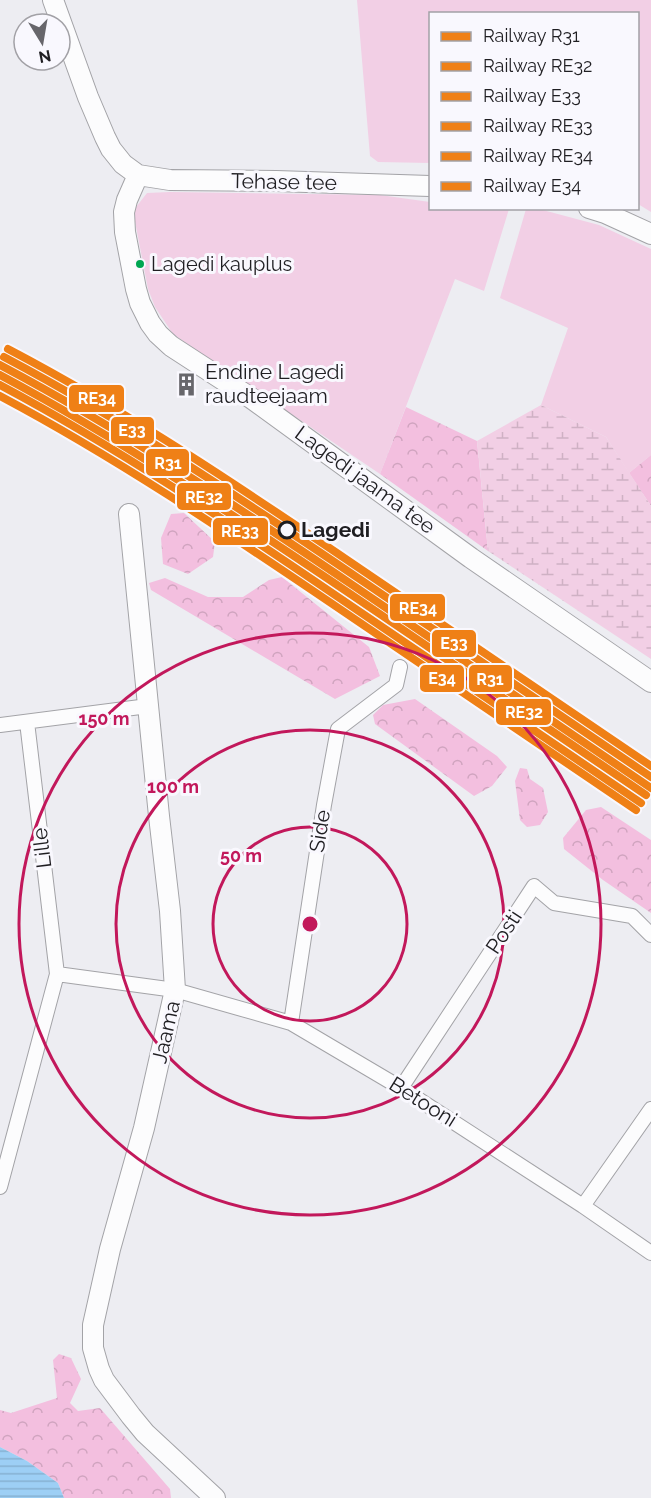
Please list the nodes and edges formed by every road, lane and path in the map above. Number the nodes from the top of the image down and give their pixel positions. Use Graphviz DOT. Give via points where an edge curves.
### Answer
graph roads {
  1 [pos="53,0"];
  2 [pos="138,175"];
  3 [pos="429,186"];
  4 [pos="595,210"];
  5 [pos="651,234"];
  6 [pos="129,514"];
  7 [pos="400,667"];
  8 [pos="651,682"];
  9 [pos="148,706"];
  10 [pos="27,722"];
  11 [pos="0,725"];
  12 [pos="651,935"];
  13 [pos="57,974"];
  14 [pos="175,990"];
  15 [pos="291,1023"];
  16 [pos="401,1088"];
  17 [pos="651,1109"];
  18 [pos="0,1187"];
  19 [pos="583,1206"];
  20 [pos="651,1253"];
  21 [pos="215,1498"];
  1 -- 2 [label="street" via="105,137 123,164"];
  2 -- 3 [label="street, Tehase tee" via="170,180"];
  2 -- 8 [label="street, Lagedi jaama tee" via="124,212 125,232 140,303 158,334"];
  4 -- 5 [label="street"];
  6 -- 9 [label="street, Jaama"];
  7 -- 15 [label="street, Side" via="396,685 338,729"];
  9 -- 10 [label="street"];
  9 -- 14 [label="street, Jaama"];
  10 -- 11 [label="street"];
  10 -- 13 [label="street, Lille"];
  12 -- 16 [label="street, Posti" via="632,916 554,903 534,886"];
  13 -- 14 [label="street"];
  13 -- 18 [label="street, Lille"];
  14 -- 15 [label="street, Betooni"];
  14 -- 21 [label="street, Jaama" via="144,1128 110,1249 93,1325 93,1348 104,1380 131,1416"];
  15 -- 16 [label="street, Betooni"];
  16 -- 19 [label="street, Betooni"];
  17 -- 19 [label="street"];
  19 -- 20 [label="street, Betooni"];
}
